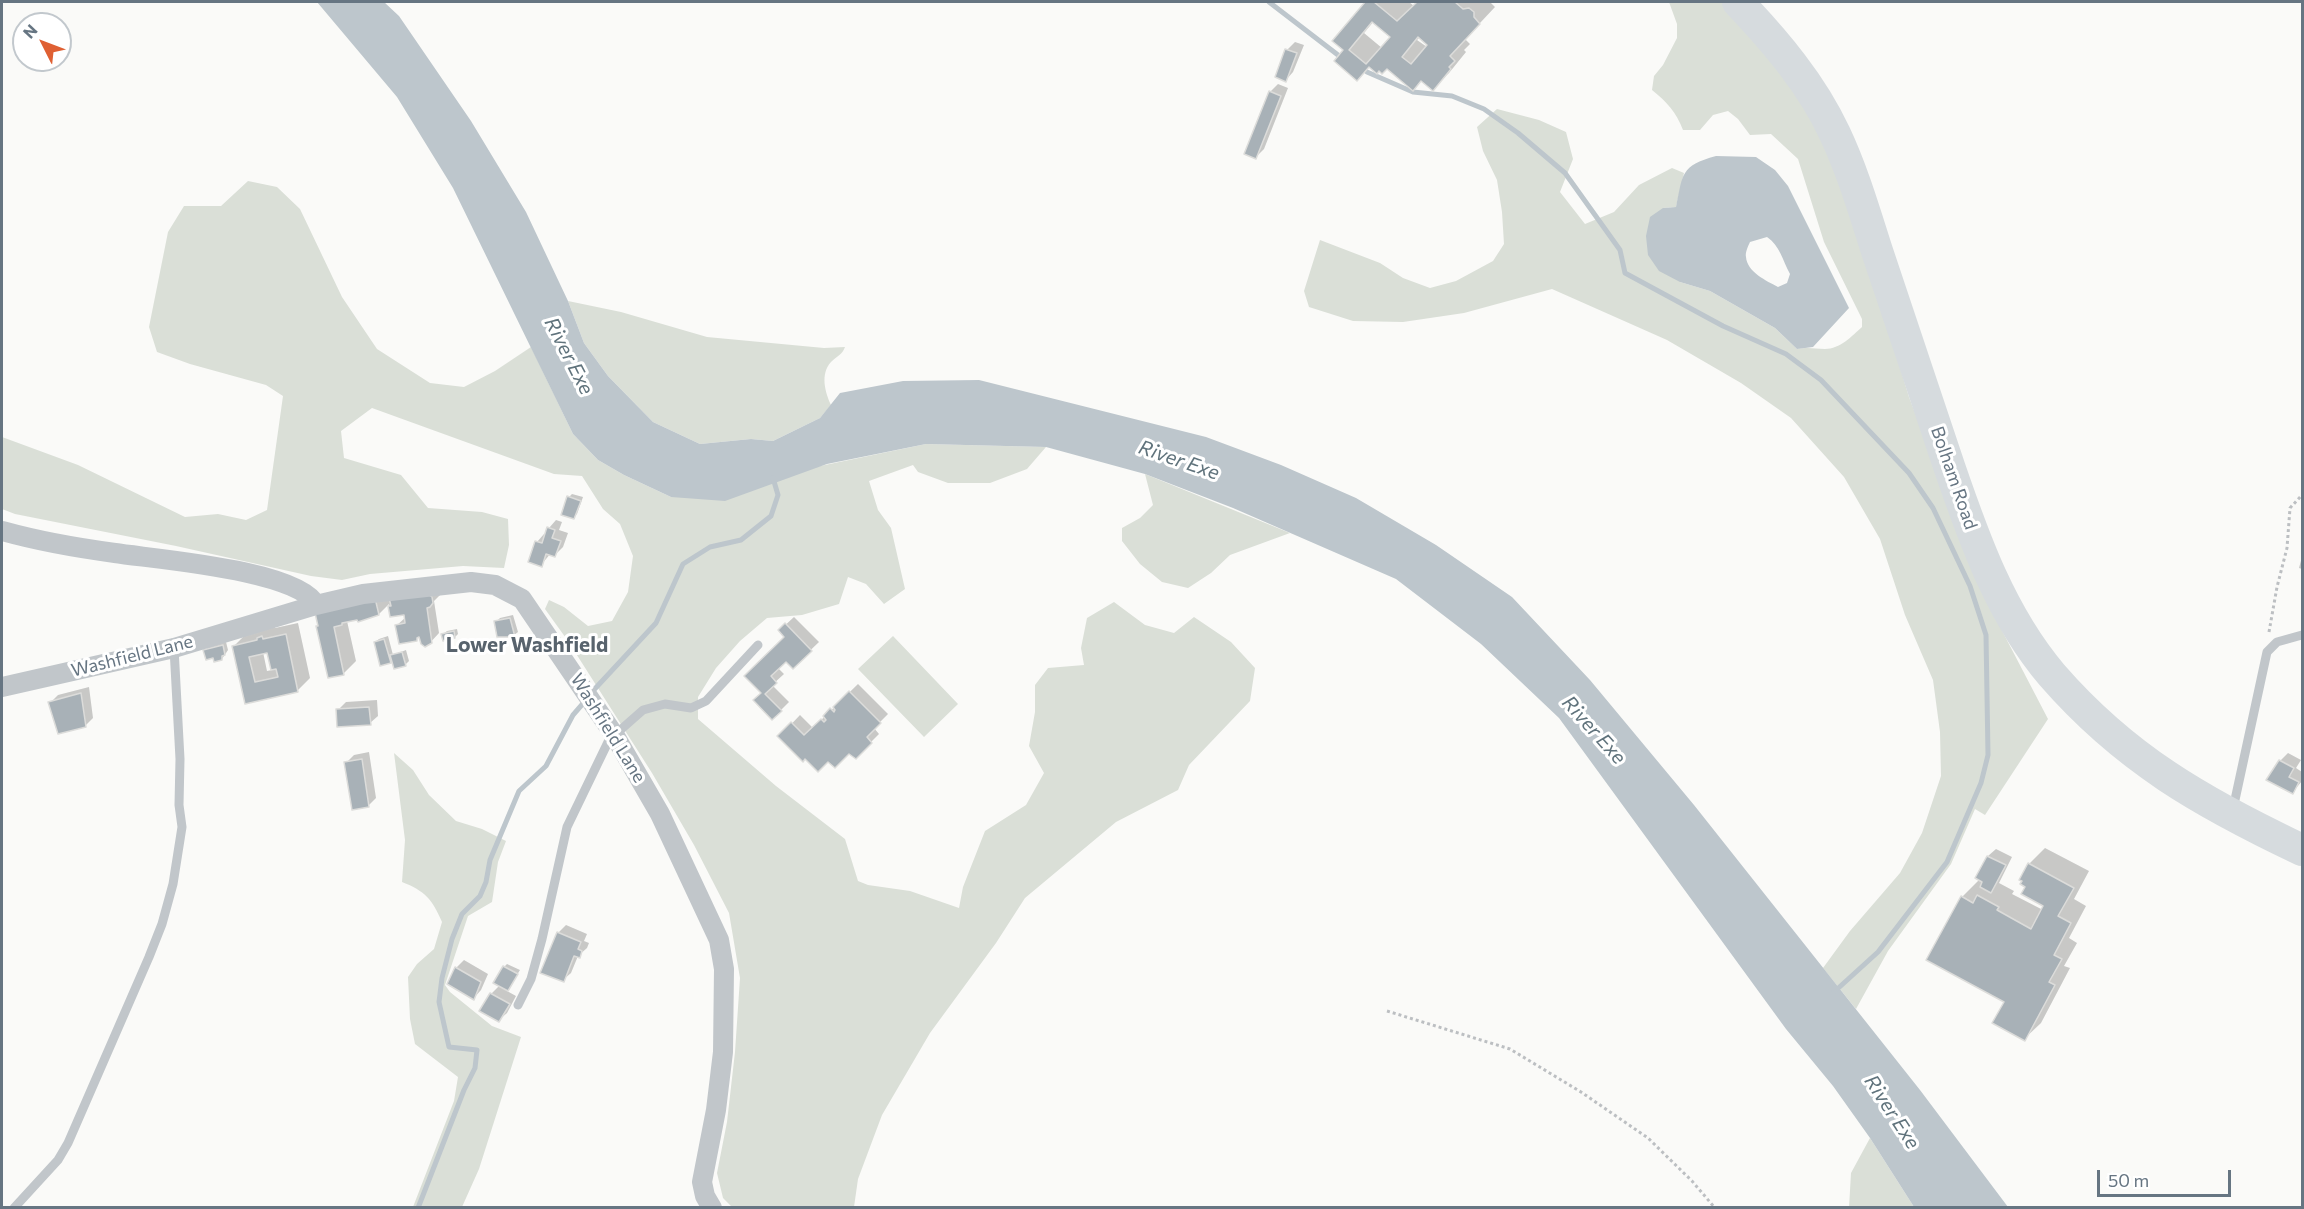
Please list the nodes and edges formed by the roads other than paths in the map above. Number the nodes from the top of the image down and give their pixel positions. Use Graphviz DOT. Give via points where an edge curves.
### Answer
graph roads {
  1 [pos="1738,2"];
  2 [pos="2,531"];
  3 [pos="316,605"];
  4 [pos="2302,635"];
  5 [pos="758,645"];
  6 [pos="174,648"];
  7 [pos="2,687"];
  8 [pos="615,736"];
  9 [pos="2231,814"];
  10 [pos="2302,850"];
  11 [pos="518,1005"];
  12 [pos="14,1208"];
  13 [pos="712,1208"];
  1 -- 9 [label="main road, Bolham Road" via="1773,39 1809,88 1835,134 1966,517 2015,623 2052,674 2109,732 2168,779"];
  2 -- 3 [label="street" via="113,553 236,570 292,586 310,596"];
  3 -- 6 [label="street, Washfield Lane"];
  3 -- 8 [label="street, Washfield Lane" via="418,587 471,582 495,585 522,599"];
  4 -- 9 [label="lane" via="2271,646"];
  5 -- 8 [label="lane" via="706,701 690,708 665,704 643,710"];
  6 -- 7 [label="street, Washfield Lane"];
  6 -- 12 [label="lane" via="182,827 169,903 68,1143 58,1160"];
  8 -- 11 [label="lane" via="609,740 567,826 542,939 531,979"];
  8 -- 13 [label="street, Washfield Lane" via="660,814 719,940 724,969 723,1052 702,1182"];
  9 -- 10 [label="main road, Bolham Road"];
}
